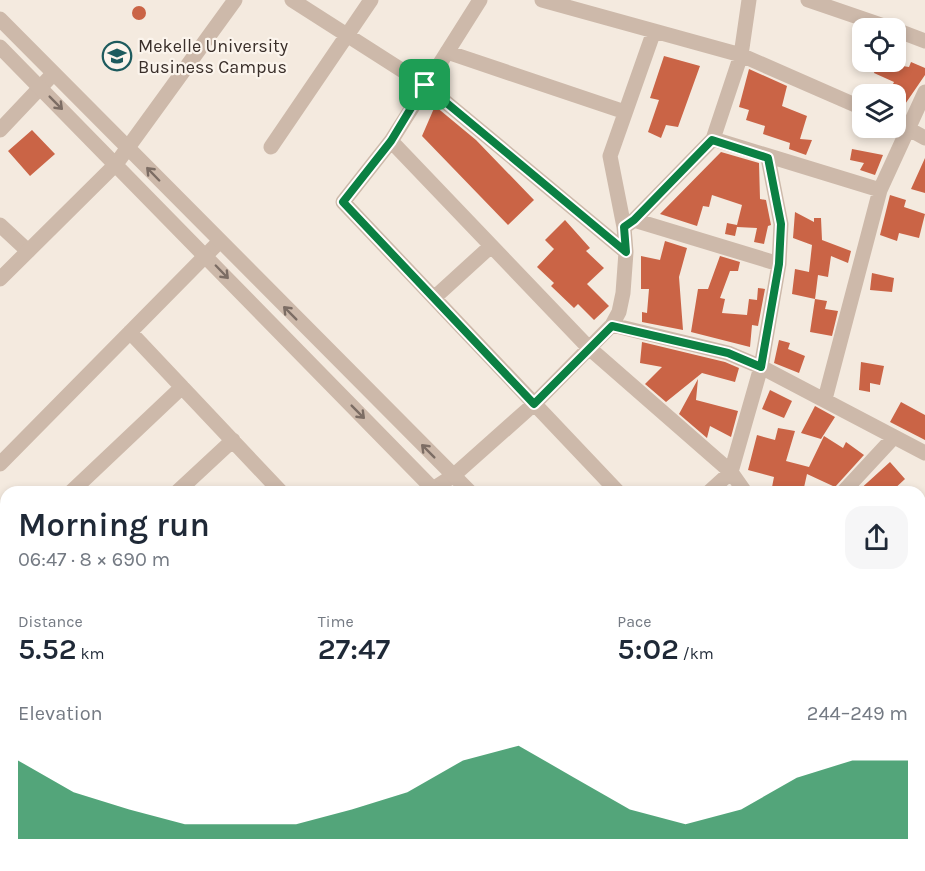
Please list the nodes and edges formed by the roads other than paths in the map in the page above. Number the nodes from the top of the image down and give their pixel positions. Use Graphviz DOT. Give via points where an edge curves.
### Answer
graph roads {
  1 [pos="235,0"];
  2 [pos="292,0"];
  3 [pos="371,0"];
  4 [pos="480,0"];
  5 [pos="542,0"];
  6 [pos="749,0"];
  7 [pos="814,1"];
  8 [pos="862,18"];
  9 [pos="0,19"];
  10 [pos="654,31"];
  11 [pos="906,34"];
  12 [pos="347,37"];
  13 [pos="925,41"];
  14 [pos="0,47"];
  15 [pos="447,52"];
  16 [pos="741,55"];
  17 [pos="53,74"];
  18 [pos="425,85"];
  19 [pos="39,87"];
  20 [pos="925,92"];
  21 [pos="852,104"];
  22 [pos="625,112"];
  23 [pos="906,119"];
  24 [pos="906,127"];
  25 [pos="0,130"];
  26 [pos="898,138"];
  27 [pos="925,138"];
  28 [pos="712,140"];
  29 [pos="391,141"];
  30 [pos="271,147"];
  31 [pos="128,148"];
  32 [pos="768,158"];
  33 [pos="116,164"];
  34 [pos="880,190"];
  35 [pos="629,223"];
  36 [pos="0,225"];
  37 [pos="219,242"];
  38 [pos="491,246"];
  39 [pos="28,251"];
  40 [pos="626,252"];
  41 [pos="206,256"];
  42 [pos="779,264"];
  43 [pos="0,279"];
  44 [pos="434,298"];
  45 [pos="612,326"];
  46 [pos="130,332"];
  47 [pos="588,347"];
  48 [pos="761,367"];
  49 [pos="350,373"];
  50 [pos="182,387"];
  51 [pos="333,387"];
  52 [pos="825,399"];
  53 [pos="534,404"];
  54 [pos="894,437"];
  55 [pos="232,440"];
  56 [pos="925,453"];
  57 [pos="0,464"];
  58 [pos="731,472"];
  59 [pos="453,476"];
  60 [pos="77,486"];
  61 [pos="183,486"];
  62 [pos="275,486"];
  63 [pos="428,486"];
  64 [pos="438,486"];
  65 [pos="464,486"];
  66 [pos="612,486"];
  67 [pos="716,486"];
  68 [pos="741,486"];
  69 [pos="849,486"];
  1 -- 31 [label="street"];
  2 -- 12 [label="street"];
  3 -- 12 [label="street"];
  4 -- 15 [label="street"];
  5 -- 10 [label="street"];
  6 -- 16 [label="street"];
  7 -- 8 [label="street"];
  9 -- 17 [label="street"];
  10 -- 16 [label="street"];
  10 -- 22 [label="street"];
  11 -- 13 [label="street"];
  12 -- 18 [label="street"];
  12 -- 30 [label="street"];
  14 -- 19 [label="street"];
  15 -- 18 [label="street"];
  15 -- 22 [label="street"];
  16 -- 21 [label="street"];
  16 -- 28 [label="street"];
  17 -- 19 [label="street"];
  17 -- 31 [label="street"];
  18 -- 29 [label="street"];
  18 -- 40 [label="street"];
  19 -- 25 [label="street"];
  19 -- 33 [label="street, one-way"];
  20 -- 23 [label="street"];
  22 -- 35 [label="street" via="610,156"];
  24 -- 27 [label="street"];
  26 -- 34 [label="street"];
  28 -- 32 [label="street"];
  28 -- 35 [label="street"];
  29 -- 38 [label="street"];
  29 -- 44 [label="street" via="343,202"];
  31 -- 33 [label="street"];
  37 -- 31 [label="street, one-way"];
  32 -- 34 [label="street"];
  32 -- 42 [label="street" via="781,224"];
  33 -- 39 [label="street"];
  33 -- 41 [label="street"];
  34 -- 52 [label="street"];
  35 -- 40 [label="street"];
  35 -- 42 [label="street"];
  36 -- 39 [label="street"];
  37 -- 41 [label="street"];
  49 -- 37 [label="street, one-way"];
  38 -- 44 [label="street"];
  38 -- 47 [label="street"];
  39 -- 43 [label="street"];
  40 -- 45 [label="street" via="623,293"];
  41 -- 46 [label="street"];
  41 -- 51 [label="street, one-way"];
  42 -- 48 [label="street"];
  44 -- 53 [label="street"];
  45 -- 47 [label="street"];
  45 -- 48 [label="street" via="728,353"];
  46 -- 50 [label="street"];
  46 -- 57 [label="street"];
  47 -- 53 [label="street"];
  47 -- 58 [label="street"];
  48 -- 52 [label="street"];
  48 -- 58 [label="street"];
  49 -- 51 [label="street"];
  59 -- 49 [label="street, one-way"];
  50 -- 55 [label="street"];
  50 -- 60 [label="street"];
  51 -- 63 [label="street, one-way"];
  52 -- 54 [label="street"];
  53 -- 59 [label="street"];
  53 -- 66 [label="street"];
  54 -- 56 [label="street"];
  54 -- 69 [label="street"];
  55 -- 61 [label="street"];
  55 -- 62 [label="street"];
  58 -- 67 [label="street"];
  58 -- 68 [label="street"];
  59 -- 64 [label="street"];
  59 -- 65 [label="street"];
}
